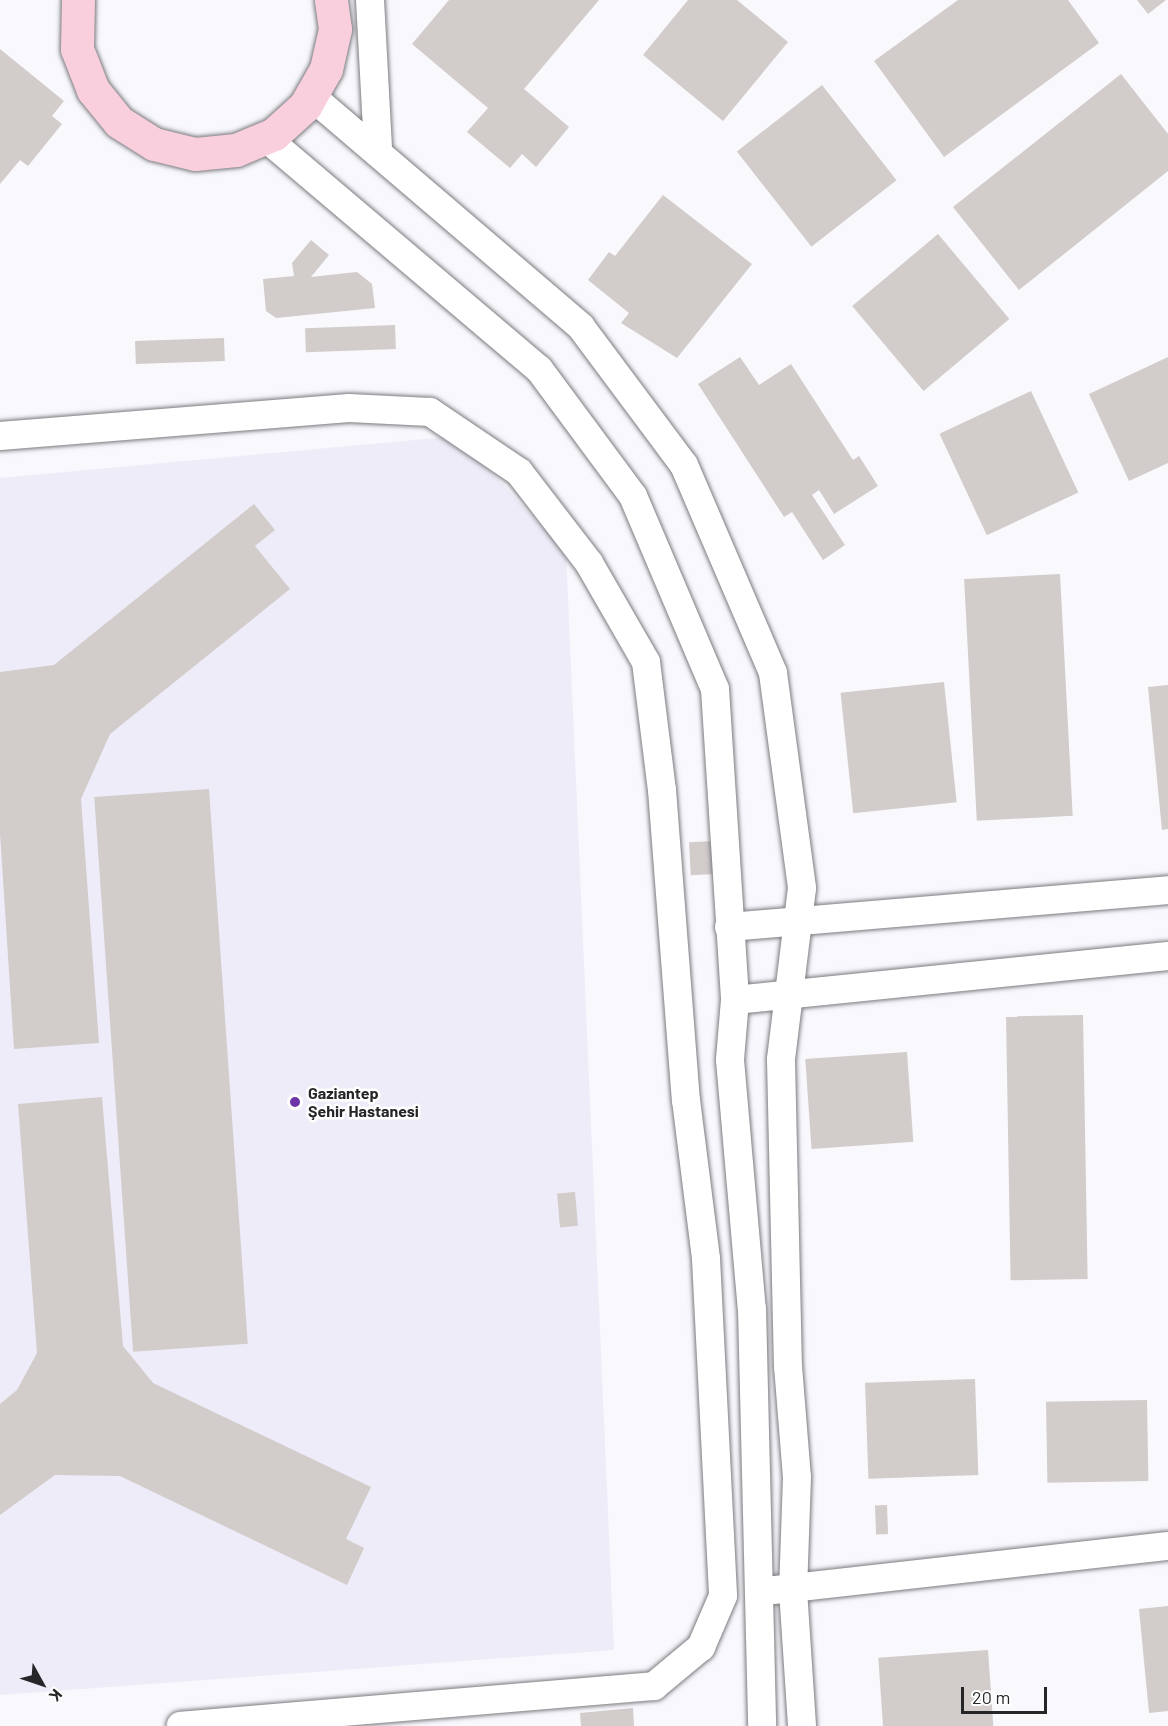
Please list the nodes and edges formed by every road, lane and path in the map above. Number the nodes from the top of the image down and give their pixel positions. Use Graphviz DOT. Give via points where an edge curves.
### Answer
graph roads {
  1 [pos="78,0"];
  2 [pos="331,0"];
  3 [pos="370,0"];
  4 [pos="311,96"];
  5 [pos="265,138"];
  6 [pos="378,148"];
  7 [pos="0,436"];
  8 [pos="1168,890"];
  9 [pos="800,924"];
  10 [pos="729,927"];
  11 [pos="1168,956"];
  12 [pos="793,994"];
  13 [pos="735,1000"];
  14 [pos="1168,1546"];
  15 [pos="758,1590"];
  16 [pos="793,1590"];
  17 [pos="182,1726"];
  18 [pos="762,1726"];
  19 [pos="801,1726"];
  1 -- 5 [label="main road" via="77,49 93,90 119,122 154,144 195,154 236,150"];
  2 -- 4 [label="main road" via="335,28 326,69"];
  3 -- 6 [label="street"];
  4 -- 5 [label="main road"];
  4 -- 6 [label="street"];
  5 -- 10 [label="street" via="539,369 633,496 715,689"];
  6 -- 9 [label="street" via="581,327 684,465 772,673 802,888"];
  7 -- 17 [label="street" via="349,408 430,412 519,472 589,563 646,662 708,1282 723,1596 701,1647 654,1686"];
  8 -- 9 [label="street"];
  9 -- 10 [label="street"];
  9 -- 12 [label="street"];
  10 -- 13 [label="street"];
  11 -- 12 [label="street"];
  12 -- 13 [label="street"];
  12 -- 16 [label="street" via="781,1060 788,1366 797,1477"];
  13 -- 15 [label="street" via="730,1060 752,1309"];
  14 -- 16 [label="street"];
  15 -- 16 [label="street"];
  15 -- 18 [label="street"];
  16 -- 19 [label="street"];
}
